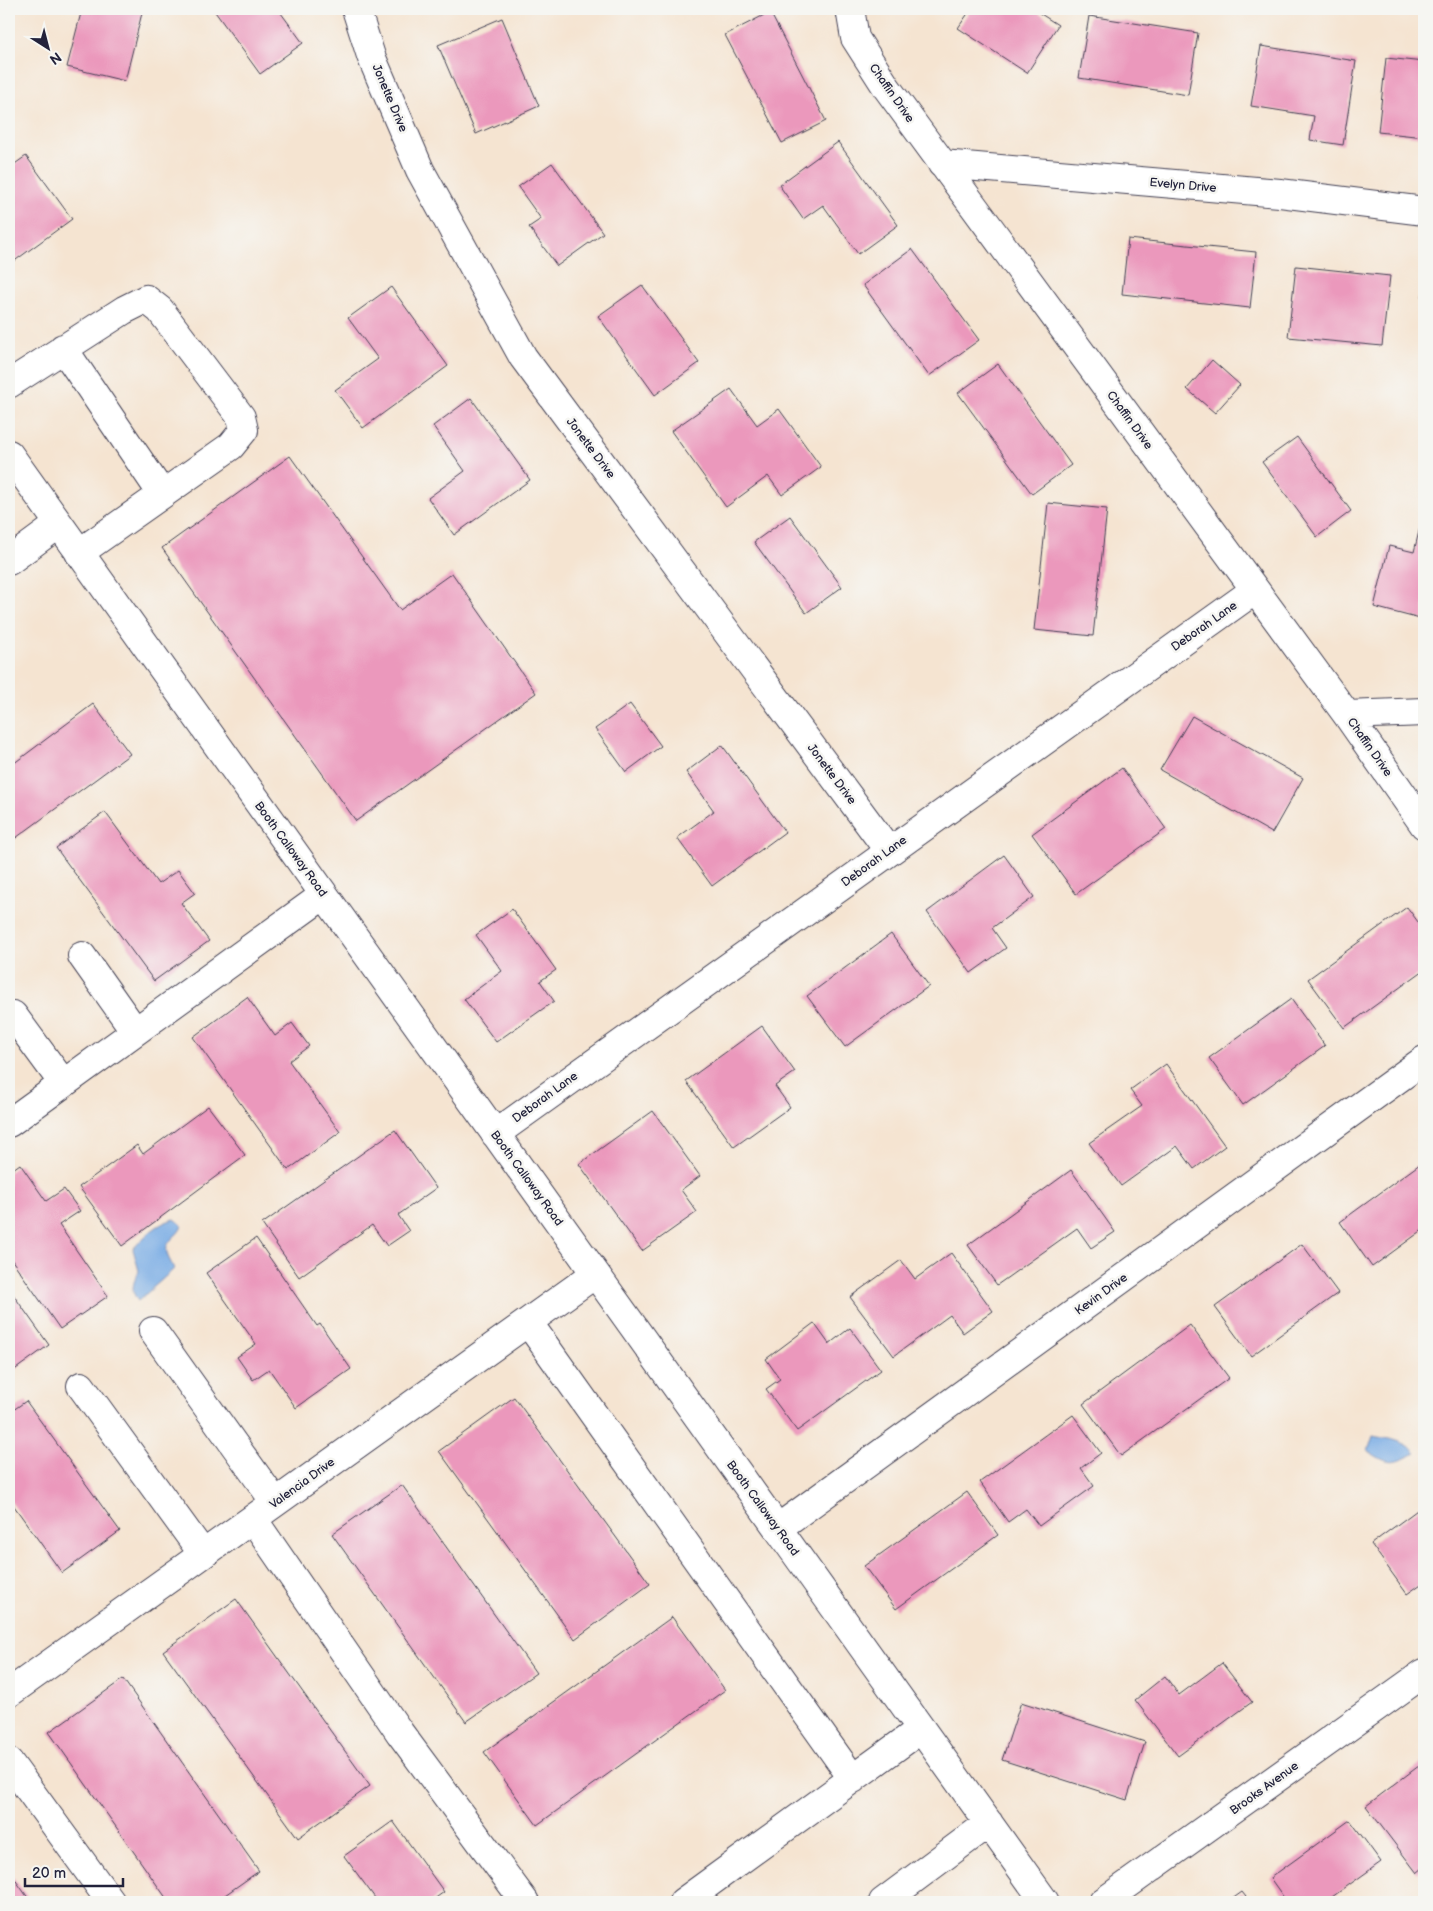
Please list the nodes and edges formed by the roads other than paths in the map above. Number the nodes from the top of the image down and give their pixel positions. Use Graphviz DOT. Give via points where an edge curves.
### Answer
graph roads {
  1 [pos="356,9"];
  2 [pos="850,9"];
  3 [pos="942,164"];
  4 [pos="1424,211"];
  5 [pos="63,348"];
  6 [pos="9,384"];
  7 [pos="9,454"];
  8 [pos="162,494"];
  9 [pos="59,524"];
  10 [pos="79,553"];
  11 [pos="9,561"];
  12 [pos="1255,590"];
  13 [pos="1424,712"];
  14 [pos="1347,715"];
  15 [pos="1424,826"];
  16 [pos="889,851"];
  17 [pos="324,895"];
  18 [pos="82,956"];
  19 [pos="12,1015"];
  20 [pos="136,1031"];
  21 [pos="1424,1060"];
  22 [pos="63,1083"];
  23 [pos="9,1123"];
  24 [pos="495,1134"];
  25 [pos="595,1274"];
  26 [pos="528,1322"];
  27 [pos="153,1331"];
  28 [pos="80,1386"];
  29 [pos="275,1502"];
  30 [pos="253,1519"];
  31 [pos="778,1528"];
  32 [pos="203,1554"];
  33 [pos="1424,1673"];
  34 [pos="9,1693"];
  35 [pos="921,1729"];
  36 [pos="9,1762"];
  37 [pos="853,1779"];
  38 [pos="989,1823"];
  39 [pos="111,1902"];
  40 [pos="526,1902"];
  41 [pos="683,1902"];
  42 [pos="883,1902"];
  43 [pos="1045,1902"];
  44 [pos="1103,1902"];
  1 -- 16 [label="street, Jonette Drive" via="420,170 523,356"];
  2 -- 3 [label="street, Chaffin Drive" via="855,38"];
  3 -- 4 [label="street, Evelyn Drive" via="1280,193"];
  3 -- 12 [label="street, Chaffin Drive"];
  5 -- 6 [label="street"];
  5 -- 8 [label="street"];
  5 -- 8 [label="street" via="146,299 160,310 241,417 244,430 231,446"];
  7 -- 9 [label="street, Booth Calloway Road"];
  8 -- 10 [label="street"];
  9 -- 10 [label="street, Booth Calloway Road"];
  9 -- 11 [label="street"];
  10 -- 17 [label="street, Booth Calloway Road"];
  12 -- 14 [label="street, Chaffin Drive"];
  12 -- 16 [label="street, Deborah Lane"];
  13 -- 14 [label="street"];
  14 -- 15 [label="street, Chaffin Drive"];
  16 -- 24 [label="street, Deborah Lane"];
  17 -- 20 [label="street"];
  17 -- 24 [label="street, Booth Calloway Road"];
  18 -- 20 [label="street"];
  19 -- 22 [label="street"];
  20 -- 22 [label="street"];
  21 -- 31 [label="street, Kevin Drive"];
  22 -- 23 [label="street"];
  24 -- 25 [label="street, Booth Calloway Road"];
  25 -- 26 [label="street, Valencia Drive"];
  25 -- 31 [label="street, Booth Calloway Road"];
  26 -- 29 [label="street, Valencia Drive"];
  26 -- 37 [label="street"];
  27 -- 29 [label="street"];
  28 -- 32 [label="street"];
  29 -- 30 [label="street, Valencia Drive"];
  30 -- 32 [label="street, Valencia Drive"];
  30 -- 40 [label="street" via="400,1733"];
  31 -- 35 [label="street, Booth Calloway Road"];
  32 -- 34 [label="street, Valencia Drive"];
  33 -- 44 [label="street, Brooks Avenue"];
  35 -- 37 [label="street"];
  35 -- 38 [label="street, Booth Calloway Road"];
  36 -- 39 [label="street"];
  37 -- 41 [label="street"];
  38 -- 42 [label="street"];
  38 -- 43 [label="street, Booth Calloway Road"];
}
